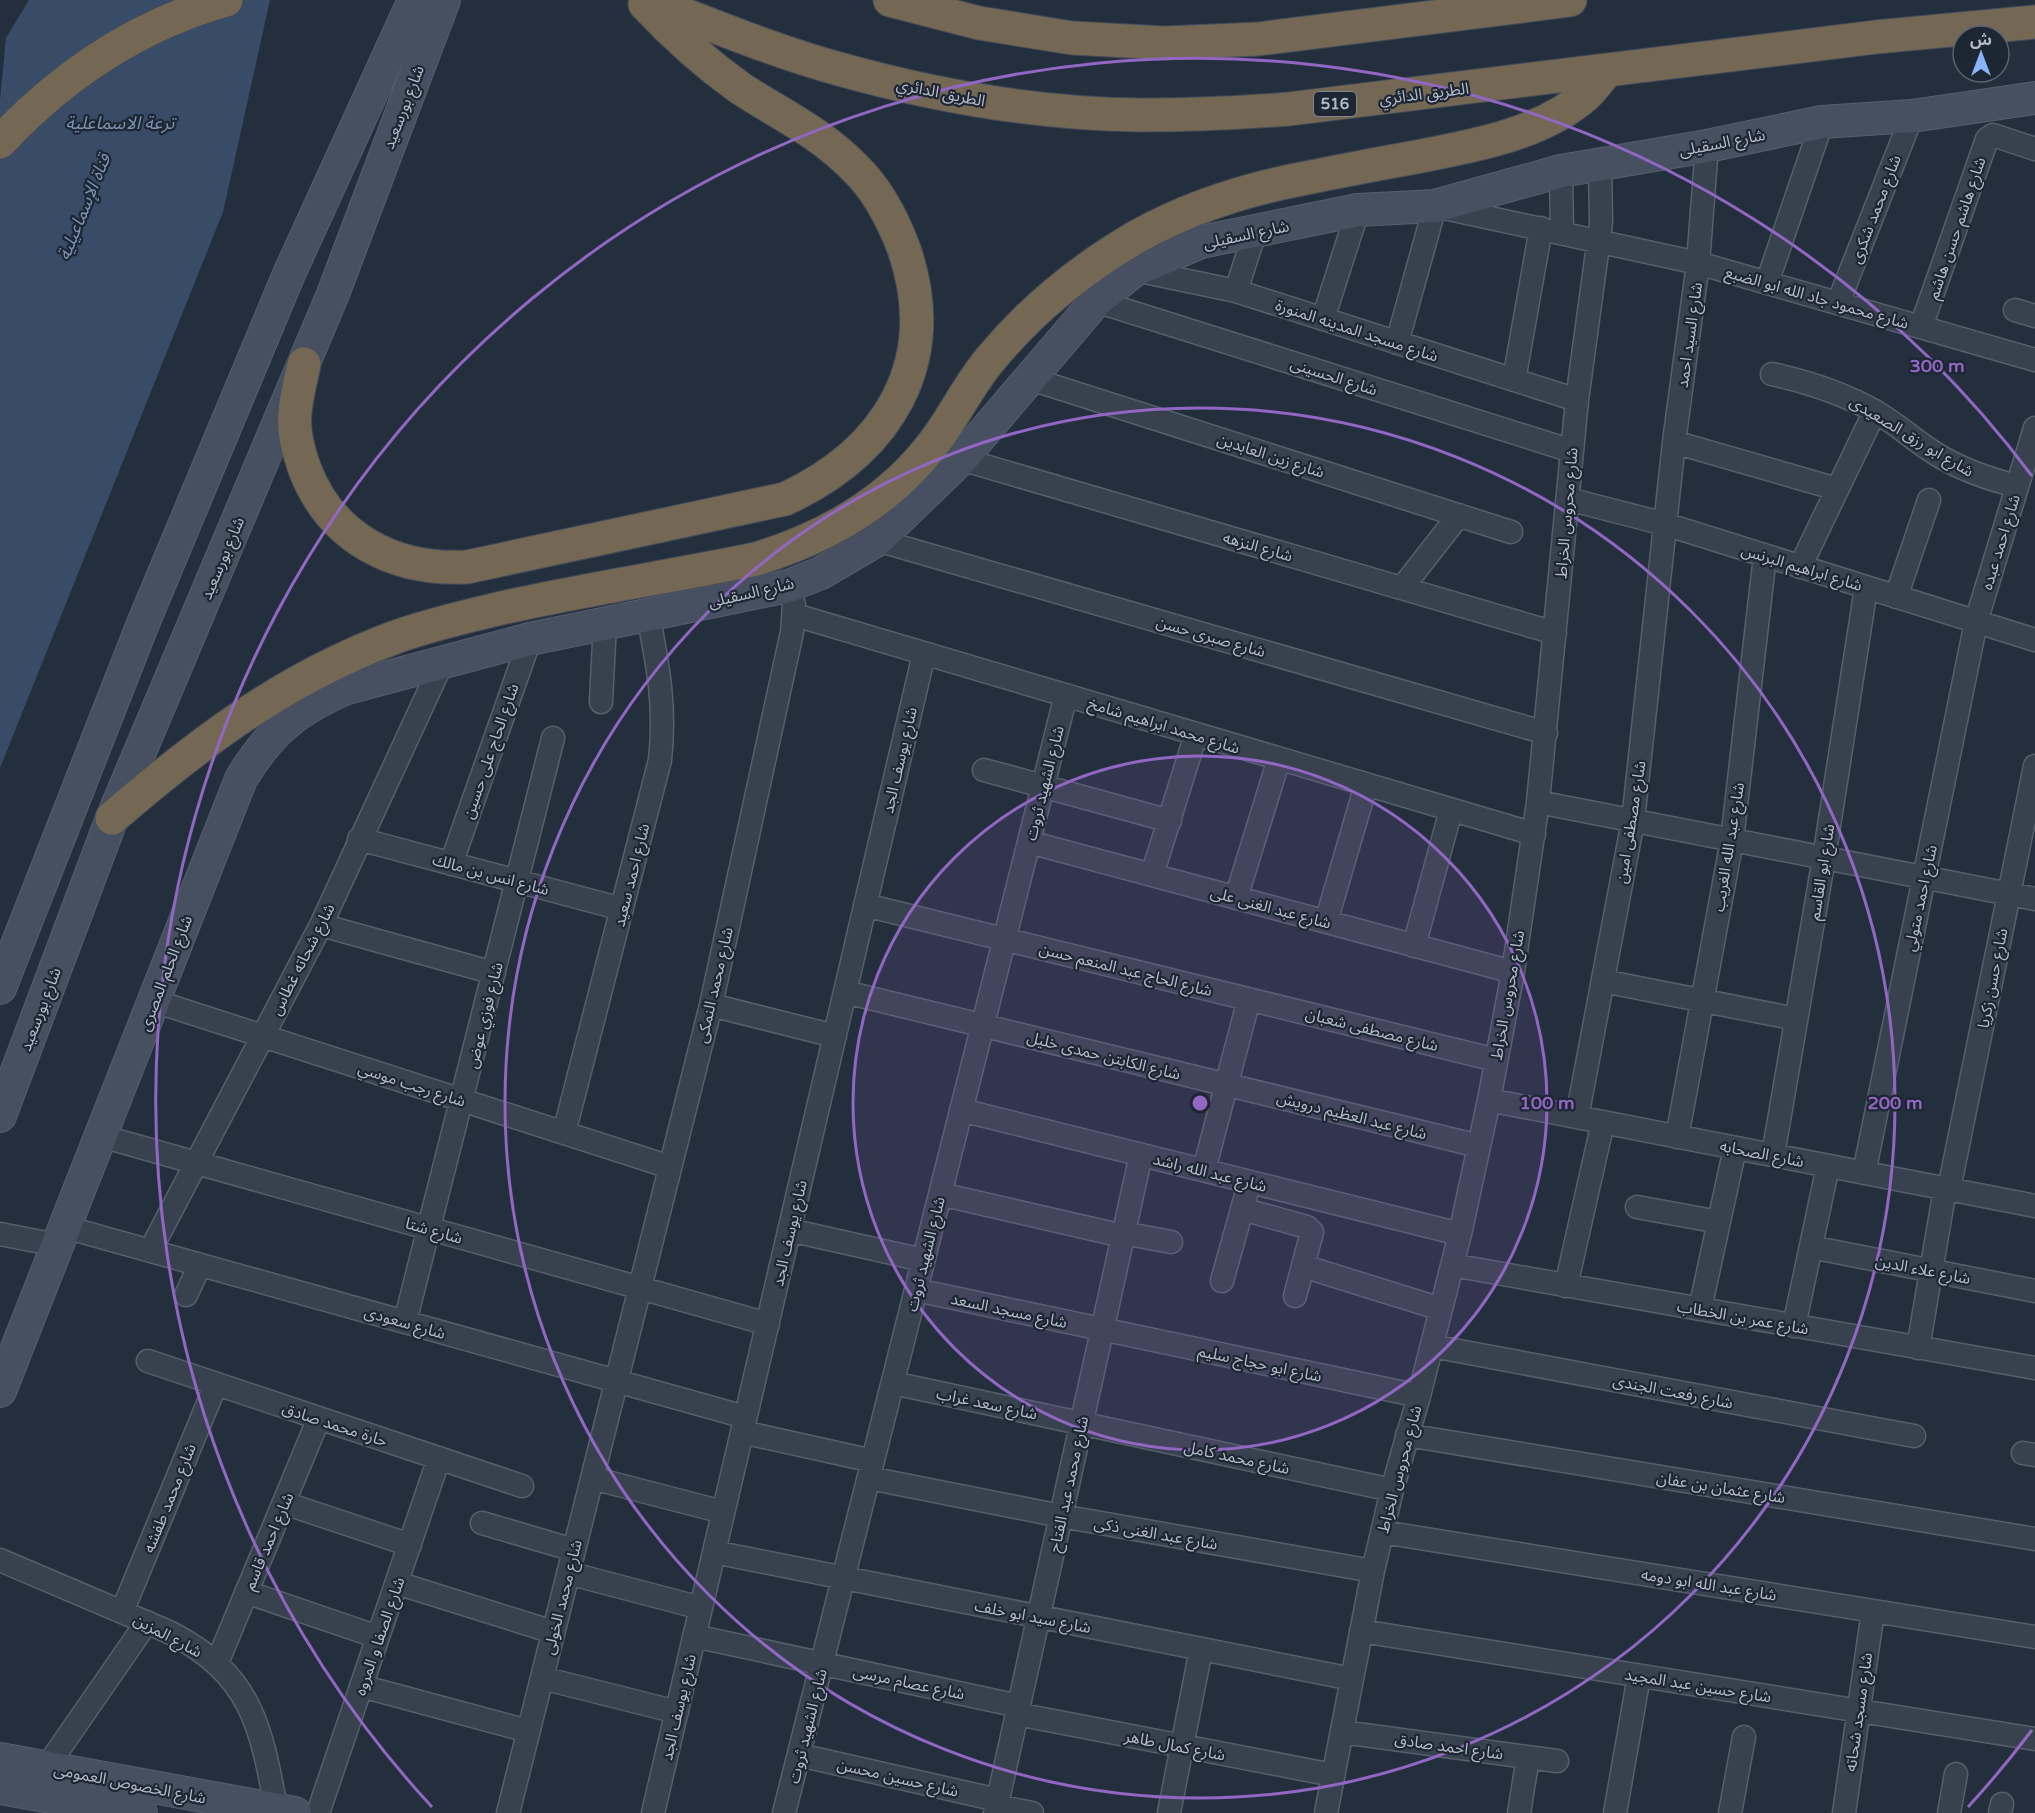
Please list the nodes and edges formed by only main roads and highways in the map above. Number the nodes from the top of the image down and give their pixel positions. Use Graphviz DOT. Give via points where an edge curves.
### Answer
graph roads {
  1 [pos="226,0"];
  2 [pos="644,0"];
  3 [pos="890,0"];
  4 [pos="1557,1"];
  5 [pos="2035,22"];
  6 [pos="1607,71"];
  7 [pos="0,142"];
  8 [pos="304,364"];
  9 [pos="112,818"];
  1 -- 7 [label="highway" via="177,17 110,51 49,95"];
  2 -- 6 [label="highway, الطريق الدائري / 516" via="837,69 911,87 1061,111 1148,115 1278,110"];
  2 -- 8 [label="highway" via="713,68 840,152 858,170 888,213 902,243 913,283 914,358 895,404 865,445 828,477 785,500 467,567 423,566 381,553 362,542 330,513 317,495 307,476 296,435 294,414"];
  3 -- 4 [label="highway" via="979,23 1072,38 1165,43 1258,39"];
  5 -- 6 [label="highway, الطريق الدائري / 516" via="1876,37"];
  6 -- 9 [label="highway" via="1564,110 1494,141 1255,189 1176,217 1103,257 1042,305 992,356 932,445 909,471 883,496 823,534 756,559 510,606 394,638 286,688 235,720"];
}
